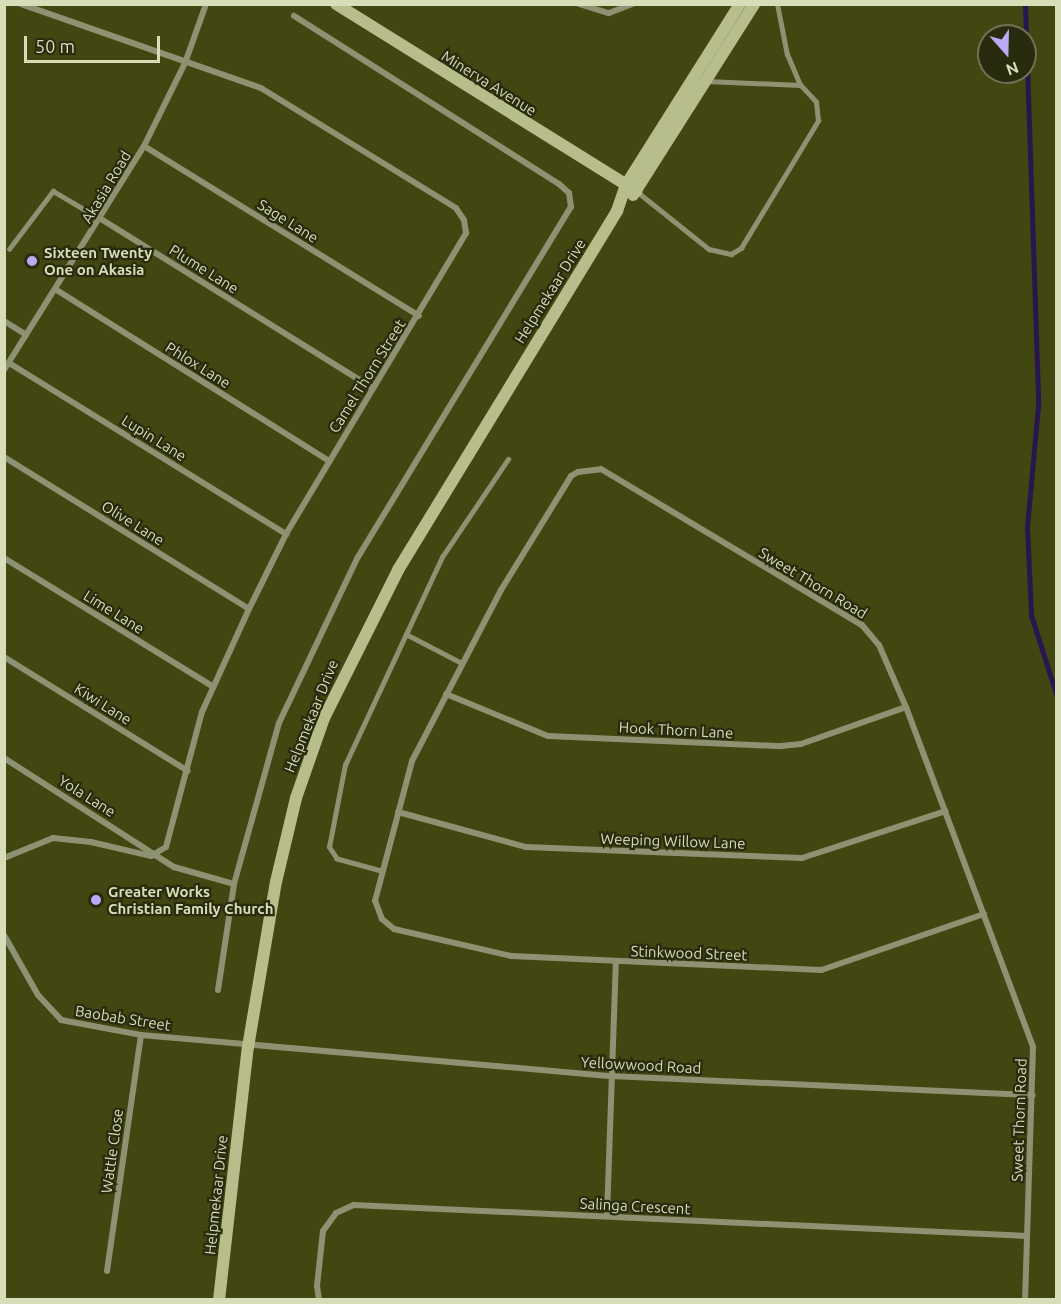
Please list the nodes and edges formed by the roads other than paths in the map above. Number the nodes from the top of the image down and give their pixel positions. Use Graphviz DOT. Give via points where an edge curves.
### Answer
graph roads {
  1 [pos="21,4"];
  2 [pos="206,4"];
  3 [pos="336,4"];
  4 [pos="579,4"];
  5 [pos="632,4"];
  6 [pos="740,4"];
  7 [pos="754,4"];
  8 [pos="777,4"];
  9 [pos="294,16"];
  10 [pos="185,63"];
  11 [pos="705,81"];
  12 [pos="800,85"];
  13 [pos="144,146"];
  14 [pos="631,188"];
  15 [pos="101,219"];
  16 [pos="9,249"];
  17 [pos="55,289"];
  18 [pos="419,316"];
  19 [pos="4,321"];
  20 [pos="26,335"];
  21 [pos="9,363"];
  22 [pos="4,370"];
  23 [pos="373,388"];
  24 [pos="4,458"];
  25 [pos="508,459"];
  26 [pos="329,461"];
  27 [pos="286,534"];
  28 [pos="4,558"];
  29 [pos="249,609"];
  30 [pos="406,634"];
  31 [pos="4,657"];
  32 [pos="462,663"];
  33 [pos="212,686"];
  34 [pos="446,694"];
  35 [pos="906,707"];
  36 [pos="4,758"];
  37 [pos="188,771"];
  38 [pos="398,812"];
  39 [pos="946,812"];
  40 [pos="158,854"];
  41 [pos="4,858"];
  42 [pos="381,871"];
  43 [pos="234,884"];
  44 [pos="984,914"];
  45 [pos="389,926"];
  46 [pos="4,935"];
  47 [pos="616,962"];
  48 [pos="218,990"];
  49 [pos="141,1035"];
  50 [pos="248,1047"];
  51 [pos="611,1076"];
  52 [pos="1033,1095"];
  53 [pos="607,1216"];
  54 [pos="1026,1236"];
  55 [pos="107,1271"];
  56 [pos="219,1299"];
  57 [pos="319,1299"];
  58 [pos="1025,1299"];
  1 -- 10 [label="street, Camel Thorn Street"];
  2 -- 10 [label="street, Akasia Road"];
  3 -- 14 [label="street, Minerva Avenue"];
  4 -- 5 [label="street" via="609,13"];
  6 -- 14 [label="street, Helpmekaar Drive"];
  7 -- 11 [label="street, Helpmekaar Drive"];
  8 -- 12 [label="lane" via="787,55"];
  9 -- 43 [label="street" via="559,184 569,193 571,207 336,599 279,723"];
  10 -- 13 [label="street, Akasia Road"];
  10 -- 18 [label="street, Camel Thorn Street" via="261,88 456,208 466,226 464,243"];
  11 -- 12 [label="lane"];
  11 -- 14 [label="street, Helpmekaar Drive"];
  12 -- 14 [label="lane" via="816,102 818,121 741,248 725,254 709,249"];
  13 -- 15 [label="street, Akasia Road"];
  13 -- 18 [label="street, Sage Lane"];
  14 -- 50 [label="street, Helpmekaar Drive" via="438,501 340,681 296,798 276,882"];
  15 -- 16 [label="lane, Plume Lane" via="53,191"];
  15 -- 17 [label="street, Akasia Road"];
  15 -- 23 [label="street, Plume Lane"];
  17 -- 20 [label="street, Akasia Road"];
  17 -- 26 [label="street, Phlox Lane"];
  18 -- 23 [label="street, Camel Thorn Street"];
  19 -- 20 [label="street"];
  20 -- 21 [label="street, Akasia Road"];
  21 -- 22 [label="street, Akasia Road"];
  21 -- 27 [label="street, Lupin Lane"];
  23 -- 26 [label="street, Camel Thorn Street"];
  24 -- 29 [label="street, Olive Lane"];
  25 -- 30 [label="lane" via="447,549"];
  26 -- 27 [label="street, Camel Thorn Street"];
  27 -- 29 [label="street, Camel Thorn Street"];
  28 -- 33 [label="street, Lime Lane"];
  29 -- 33 [label="street, Camel Thorn Street"];
  30 -- 32 [label="lane"];
  30 -- 42 [label="lane" via="353,744 329,841 337,859"];
  31 -- 37 [label="street, Kiwi Lane"];
  32 -- 34 [label="street, Sweet Thorn Road"];
  32 -- 35 [label="street, Sweet Thorn Road" via="501,590 571,476 593,468 862,625 879,645"];
  33 -- 37 [label="street, Camel Thorn Street"];
  34 -- 35 [label="street, Hook Thorn Lane" via="548,736 781,746 801,744"];
  34 -- 38 [label="street, Sweet Thorn Road" via="412,761"];
  35 -- 39 [label="street, Sweet Thorn Road"];
  36 -- 40 [label="street, Yola Lane"];
  37 -- 40 [label="street, Camel Thorn Street" via="170,839"];
  38 -- 39 [label="street, Weeping Willow Lane" via="526,847 796,858"];
  38 -- 42 [label="street, Sweet Thorn Road"];
  39 -- 44 [label="street, Sweet Thorn Road"];
  40 -- 41 [label="street" via="138,855 91,842 53,838"];
  40 -- 43 [label="street, Yola Lane" via="184,871"];
  42 -- 45 [label="street, Sweet Thorn Road" via="375,901 378,914"];
  43 -- 48 [label="street"];
  44 -- 47 [label="street, Stinkwood Street" via="829,969"];
  44 -- 52 [label="street, Sweet Thorn Road" via="1033,1047"];
  45 -- 47 [label="street, Stinkwood Street" via="511,956"];
  46 -- 49 [label="street, Baobab Street" via="38,995 61,1020"];
  47 -- 51 [label="street"];
  49 -- 50 [label="street, Baobab Street"];
  49 -- 55 [label="street, Wattle Close"];
  50 -- 51 [label="street, Yellowwood Road"];
  50 -- 56 [label="street, Helpmekaar Drive"];
  51 -- 52 [label="street, Yellowwood Road"];
  51 -- 53 [label="street"];
  52 -- 54 [label="street, Sweet Thorn Road"];
  53 -- 54 [label="street, Salinga Crescent"];
  53 -- 57 [label="street, Salinga Crescent" via="348,1205 331,1217 323,1231"];
  54 -- 58 [label="street, Sweet Thorn Road"];
}
